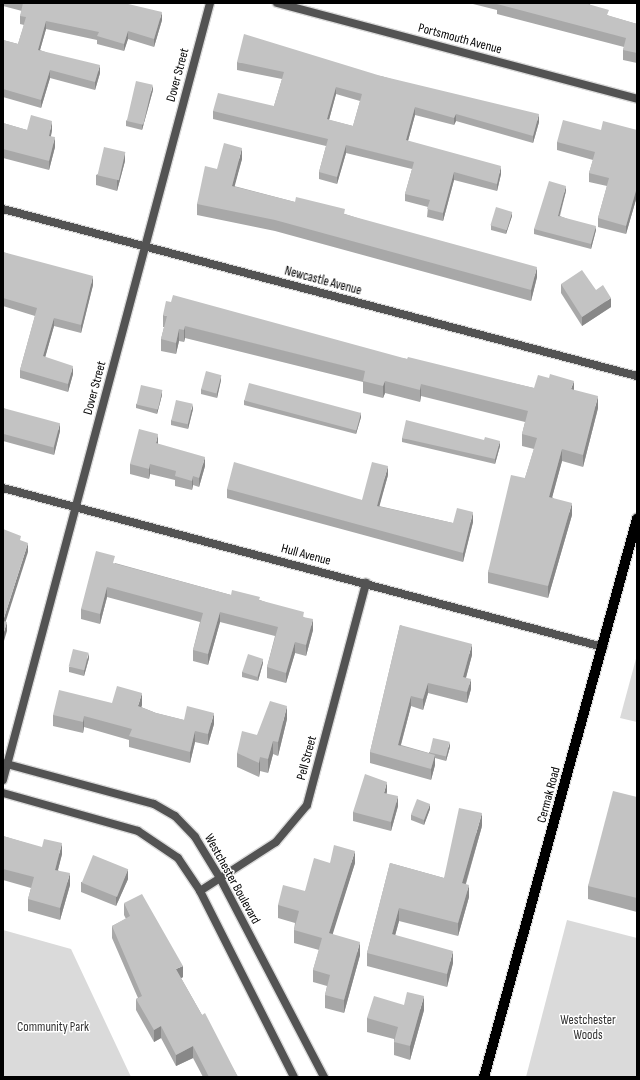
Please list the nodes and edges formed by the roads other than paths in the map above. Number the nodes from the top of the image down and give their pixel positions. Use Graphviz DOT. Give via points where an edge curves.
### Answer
graph roads {
  1 [pos="210,3"];
  2 [pos="277,3"];
  3 [pos="637,99"];
  4 [pos="3,209"];
  5 [pos="145,246"];
  6 [pos="637,376"];
  7 [pos="3,488"];
  8 [pos="76,507"];
  9 [pos="637,519"];
  10 [pos="366,583"];
  11 [pos="603,648"];
  12 [pos="5,763"];
  13 [pos="3,780"];
  14 [pos="3,793"];
  15 [pos="220,878"];
  16 [pos="200,891"];
  17 [pos="294,1077"];
  18 [pos="324,1077"];
  19 [pos="484,1077"];
  1 -- 5 [label="street, Dover Street"];
  2 -- 3 [label="street, Portsmouth Avenue"];
  4 -- 5 [label="street, Newcastle Avenue"];
  5 -- 6 [label="street, Newcastle Avenue"];
  5 -- 8 [label="street, Dover Street"];
  7 -- 8 [label="street, Hull Avenue"];
  8 -- 10 [label="street, Hull Avenue"];
  8 -- 12 [label="street, Dover Street"];
  9 -- 11 [label="main road, Cermak Road"];
  10 -- 11 [label="street, Hull Avenue"];
  10 -- 15 [label="street, Pell Street" via="307,805 276,842"];
  11 -- 19 [label="main road, Cermak Road"];
  12 -- 13 [label="street, Dover Street"];
  12 -- 15 [label="street, Westchester Boulevard" via="154,804 175,816 195,837"];
  14 -- 16 [label="street" via="138,830 178,858"];
  15 -- 16 [label="street, Pell Street"];
  15 -- 18 [label="street, Westchester Boulevard"];
  16 -- 17 [label="street"];
}
